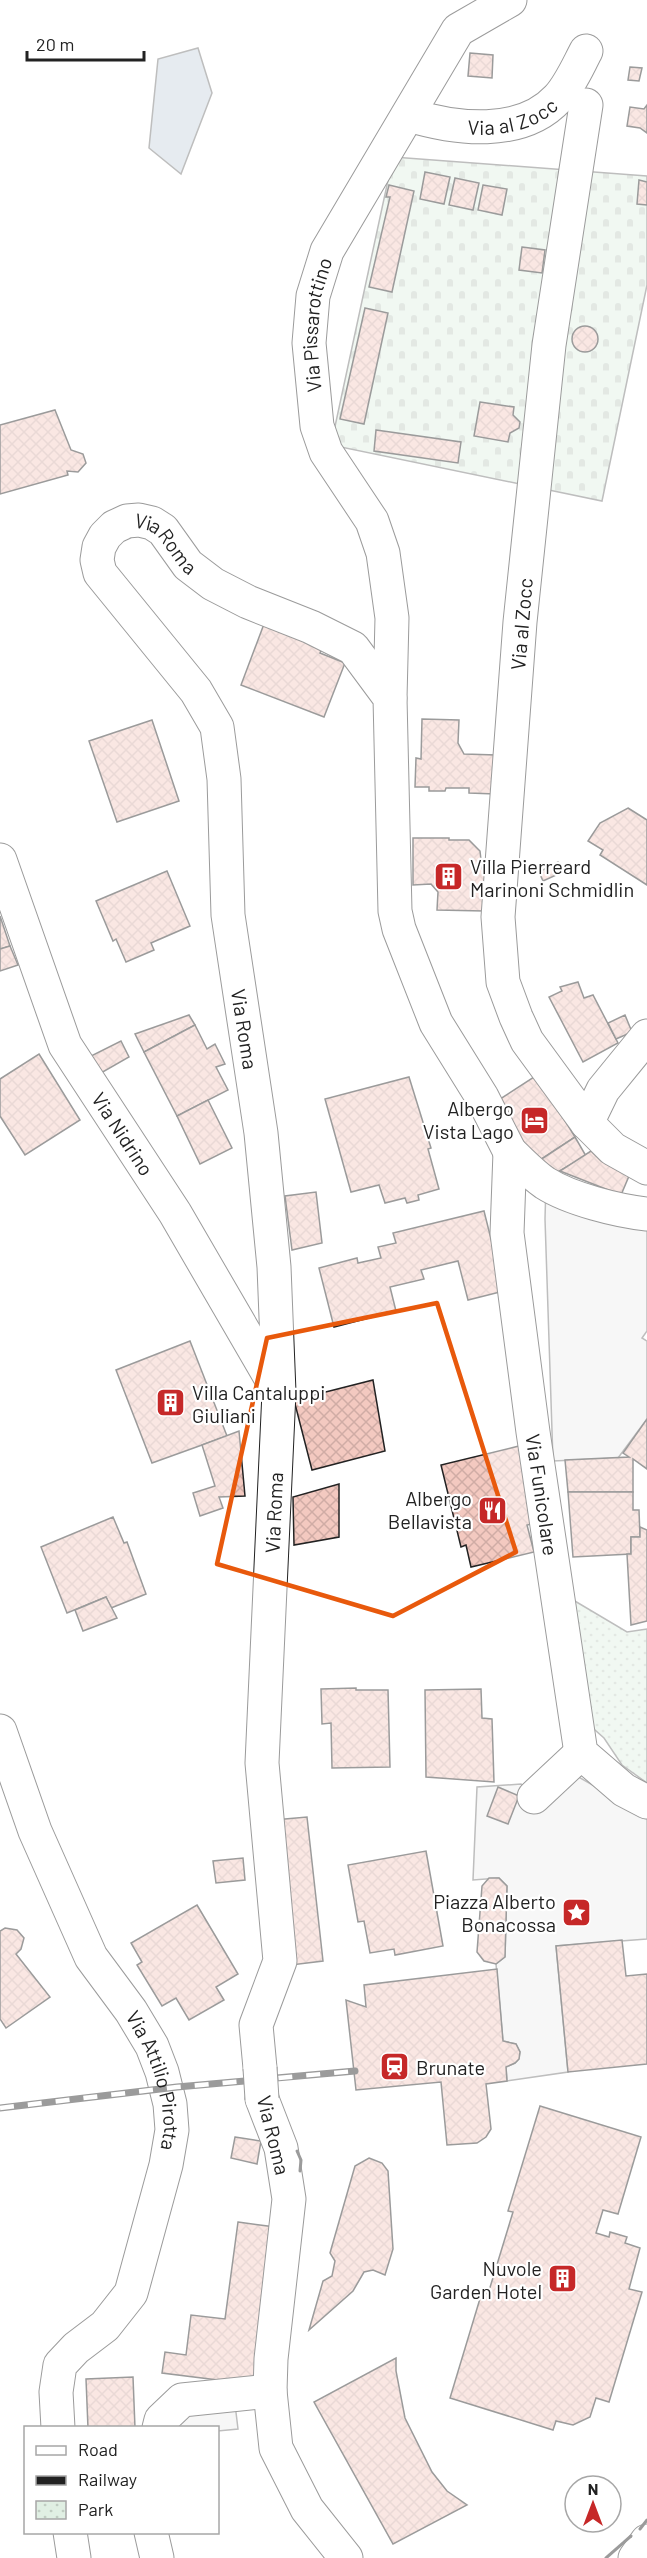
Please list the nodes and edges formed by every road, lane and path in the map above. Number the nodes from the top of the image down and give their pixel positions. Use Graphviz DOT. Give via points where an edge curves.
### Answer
graph roads {
  1 [pos="510,0"];
  2 [pos="586,51"];
  3 [pos="586,105"];
  4 [pos="409,115"];
  5 [pos="390,698"];
  6 [pos="0,860"];
  7 [pos="647,1036"];
  8 [pos="587,1123"];
  9 [pos="510,1152"];
  10 [pos="647,1168"];
  11 [pos="647,1214"];
  12 [pos="279,1392"];
  13 [pos="0,1731"];
  14 [pos="581,1753"];
  15 [pos="534,1797"];
  16 [pos="647,1803"];
  17 [pos="270,2391"];
  18 [pos="58,2426"];
  19 [pos="159,2426"];
  20 [pos="70,2534"];
  21 [pos="151,2534"];
  22 [pos="647,2541"];
  23 [pos="74,2558"];
  24 [pos="157,2558"];
  25 [pos="346,2558"];
  26 [pos="635,2558"];
  1 -- 4 [label="street, Via Pissarottino" via="458,30"];
  2 -- 4 [label="street, Via al Zocc" via="558,98 526,119 460,127"];
  3 -- 8 [label="street, Via al Zocc" via="549,345 520,622 498,917 503,982 516,1017 527,1041"];
  4 -- 5 [label="street, Via Pissarottino" via="327,251 313,296 309,343 320,435 326,452 372,521 383,553 392,618"];
  5 -- 9 [label="street" via="399,930 436,1023 482,1097"];
  5 -- 12 [label="street, Via Roma" via="353,648 213,584 188,565 163,531 152,523 126,521 114,527 99,547 100,573 196,691 217,727 224,779 228,915 261,1133 274,1267"];
  6 -- 12 [label="street, Via Nidrino" via="65,1045 175,1213"];
  7 -- 8 [label="street" via="603,1090"];
  8 -- 10 [label="street, Via al Zocc" via="613,1149"];
  9 -- 11 [label="street" via="546,1183 622,1211"];
  9 -- 14 [label="street, Via Funicolare" via="507,1233"];
  12 -- 17 [label="street, Via Roma" via="262,1763 280,1961 256,2025 261,2083 281,2148 289,2199"];
  13 -- 18 [label="street, Via Attilio Pirotta" via="35,1831 91,1957 152,2046 168,2093 172,2130 131,2293 105,2326 60,2365 56,2392"];
  14 -- 15 [label="street"];
  14 -- 16 [label="street" via="624,1790"];
  17 -- 19 [label="street" via="182,2400"];
  17 -- 25 [label="street, Via Roma" via="276,2448 307,2509"];
  20 -- 23 [label="street"];
  21 -- 24 [label="street"];
  22 -- 26 [label="street"];
}
